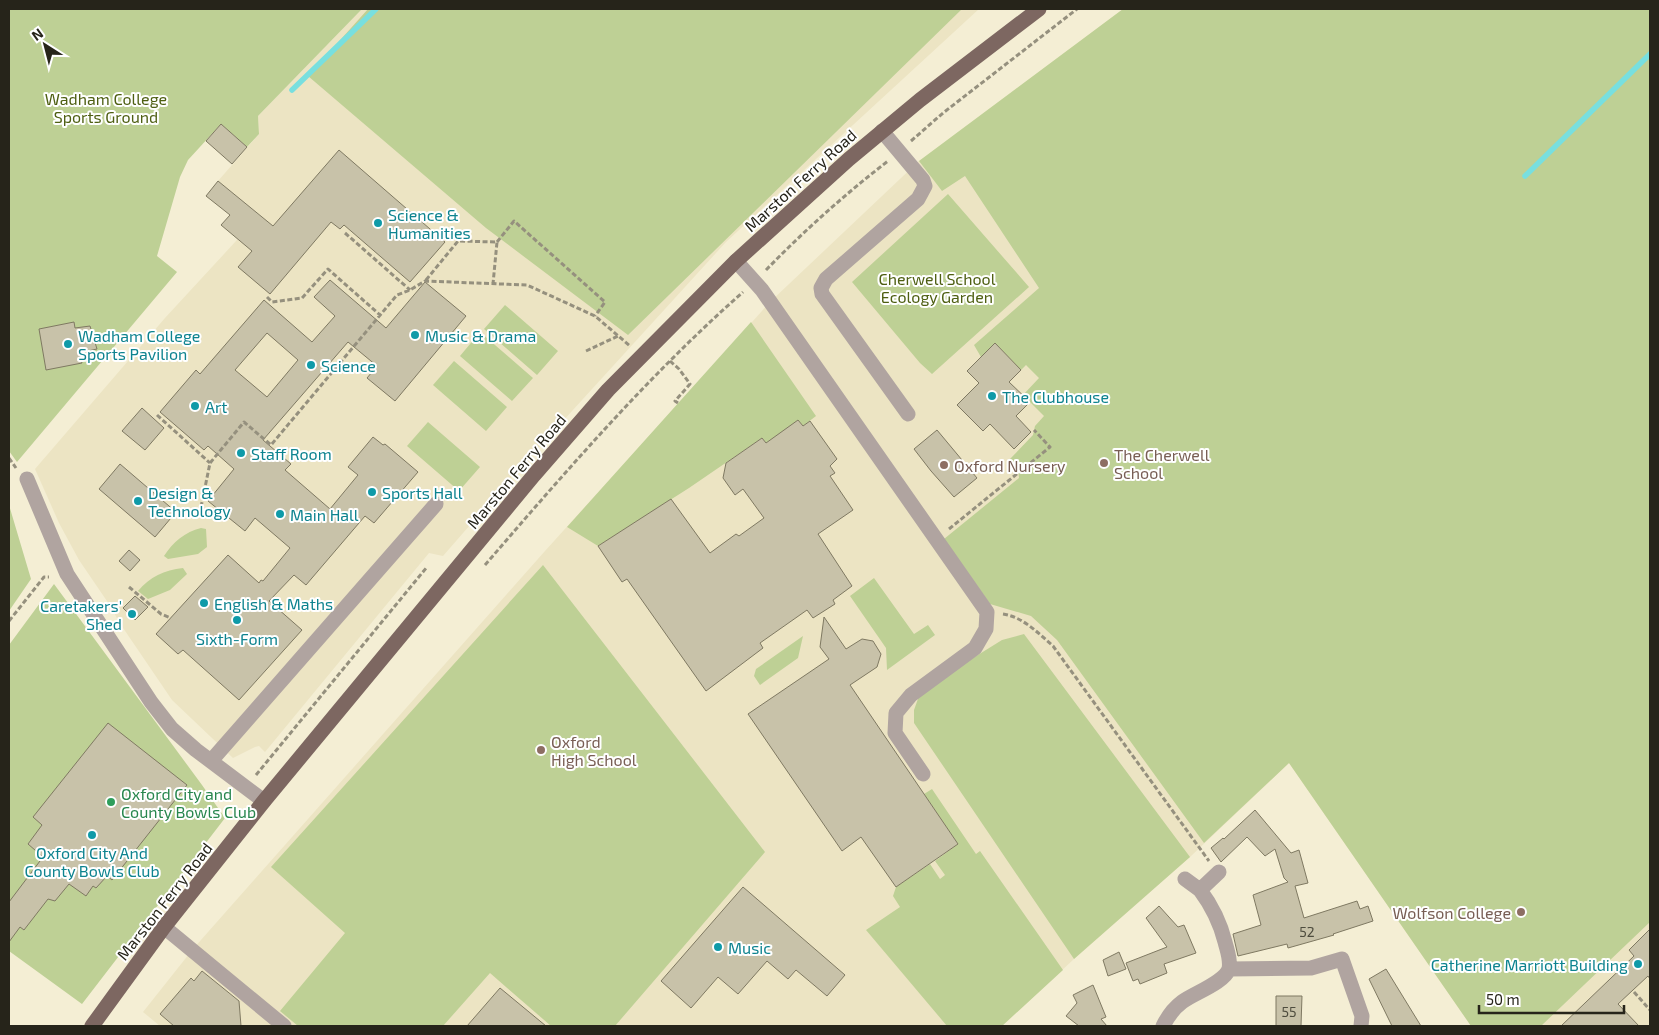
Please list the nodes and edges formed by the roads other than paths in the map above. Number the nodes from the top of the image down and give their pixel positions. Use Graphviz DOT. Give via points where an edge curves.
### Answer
graph roads {
  1 [pos="1039,9"];
  2 [pos="882,131"];
  3 [pos="736,262"];
  4 [pos="908,414"];
  5 [pos="27,479"];
  6 [pos="436,504"];
  7 [pos="211,761"];
  8 [pos="923,774"];
  9 [pos="264,801"];
  10 [pos="1218,872"];
  11 [pos="1185,879"];
  12 [pos="1200,890"];
  13 [pos="164,927"];
  14 [pos="1229,969"];
  15 [pos="92,1026"];
  16 [pos="284,1026"];
  17 [pos="1163,1026"];
  18 [pos="1361,1026"];
  1 -- 2 [label="main road, Marston Ferry Road"];
  2 -- 3 [label="main road, Marston Ferry Road"];
  2 -- 4 [label="street" via="923,180 923,193 826,279 821,288 822,294"];
  3 -- 8 [label="street" via="755,282 987,612 986,629 975,648 910,695 896,713 895,733"];
  3 -- 9 [label="main road, Marston Ferry Road" via="628,370 569,435"];
  5 -- 7 [label="street" via="67,574 151,702 172,729"];
  6 -- 7 [label="street"];
  7 -- 9 [label="street"];
  9 -- 13 [label="main road, Marston Ferry Road"];
  10 -- 12 [label="street"];
  11 -- 12 [label="street"];
  12 -- 14 [label="street" via="1212,906 1223,934"];
  13 -- 15 [label="main road, Marston Ferry Road"];
  13 -- 16 [label="street"];
  14 -- 17 [label="street" via="1221,979 1182,1002"];
  14 -- 18 [label="street" via="1311,968 1342,959 1362,1016"];
}
